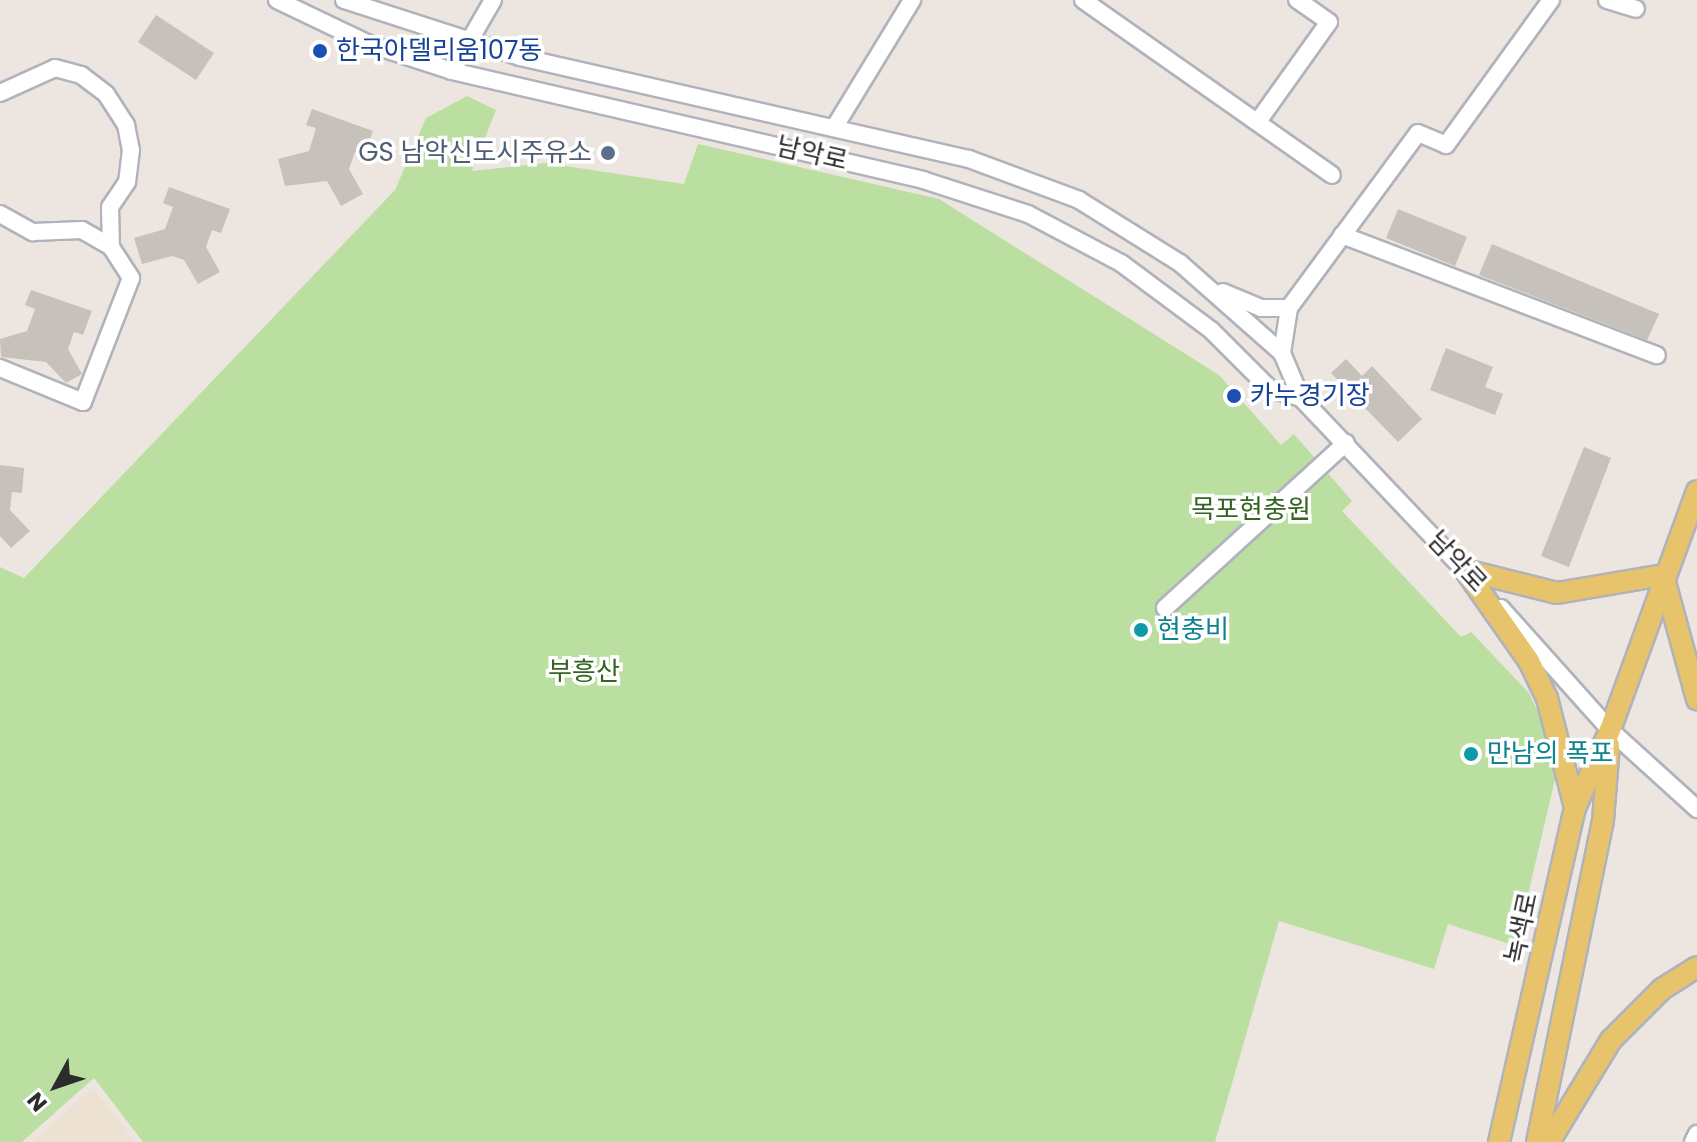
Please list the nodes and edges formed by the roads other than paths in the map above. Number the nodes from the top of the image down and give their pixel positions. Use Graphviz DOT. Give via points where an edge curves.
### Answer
graph roads {
  1 [pos="277,0"];
  2 [pos="344,0"];
  3 [pos="493,0"];
  4 [pos="912,0"];
  5 [pos="1083,0"];
  6 [pos="1297,0"];
  7 [pos="1551,0"];
  8 [pos="1607,0"];
  9 [pos="1636,9"];
  10 [pos="468,43"];
  11 [pos="452,71"];
  12 [pos="0,93"];
  13 [pos="1259,120"];
  14 [pos="834,128"];
  15 [pos="1332,175"];
  16 [pos="110,207"];
  17 [pos="0,214"];
  18 [pos="82,230"];
  19 [pos="1342,235"];
  20 [pos="111,247"];
  21 [pos="1210,287"];
  22 [pos="1289,308"];
  23 [pos="1282,353"];
  24 [pos="1657,355"];
  25 [pos="0,368"];
  26 [pos="1301,398"];
  27 [pos="1346,443"];
  28 [pos="1697,491"];
  29 [pos="1465,570"];
  30 [pos="1663,575"];
  31 [pos="1165,608"];
  32 [pos="1697,699"];
  33 [pos="1610,730"];
  34 [pos="1575,808"];
  35 [pos="1697,809"];
  36 [pos="1697,967"];
  37 [pos="1697,1134"];
  38 [pos="1499,1142"];
  39 [pos="1537,1142"];
  40 [pos="1549,1142"];
  41 [pos="1693,1142"];
  1 -- 11 [label="street, 남악로" via="369,44"];
  2 -- 10 [label="street, 남악로"];
  3 -- 10 [label="street"];
  4 -- 14 [label="street"];
  5 -- 13 [label="street"];
  6 -- 13 [label="street" via="1329,22"];
  7 -- 19 [label="street" via="1446,145 1418,133"];
  8 -- 9 [label="street"];
  10 -- 11 [label="street"];
  10 -- 14 [label="street, 남악로"];
  11 -- 26 [label="street, 남악로" via="934,182 1028,214 1133,270 1211,330 1270,389"];
  12 -- 16 [label="street" via="55,68 81,75 106,94 126,125 131,150 127,182"];
  13 -- 15 [label="street"];
  14 -- 21 [label="street, 남악로" via="1038,182 1123,223"];
  16 -- 18 [label="street"];
  16 -- 20 [label="street"];
  17 -- 18 [label="street" via="33,232"];
  18 -- 20 [label="street"];
  19 -- 22 [label="street"];
  19 -- 24 [label="street"];
  20 -- 25 [label="street" via="131,278 83,402"];
  21 -- 22 [label="street" via="1261,308"];
  21 -- 23 [label="street, 남악로"];
  22 -- 23 [label="street"];
  23 -- 26 [label="street, 남악로"];
  26 -- 27 [label="street, 남악로"];
  27 -- 29 [label="street, 남악로"];
  27 -- 31 [label="street"];
  28 -- 30 [label="main road, 녹색로"];
  29 -- 30 [label="main road" via="1557,593"];
  29 -- 33 [label="street, 남악로"];
  29 -- 34 [label="main road" via="1529,661 1547,698"];
  30 -- 32 [label="main road"];
  30 -- 33 [label="main road, 녹색로"];
  33 -- 34 [label="main road, 녹색로"];
  33 -- 35 [label="street, 남악로"];
  33 -- 39 [label="main road, 녹색로" via="1603,820"];
  34 -- 38 [label="main road, 녹색로"];
  36 -- 40 [label="main road" via="1662,989 1611,1040"];
  37 -- 41 [label="street"];
}
